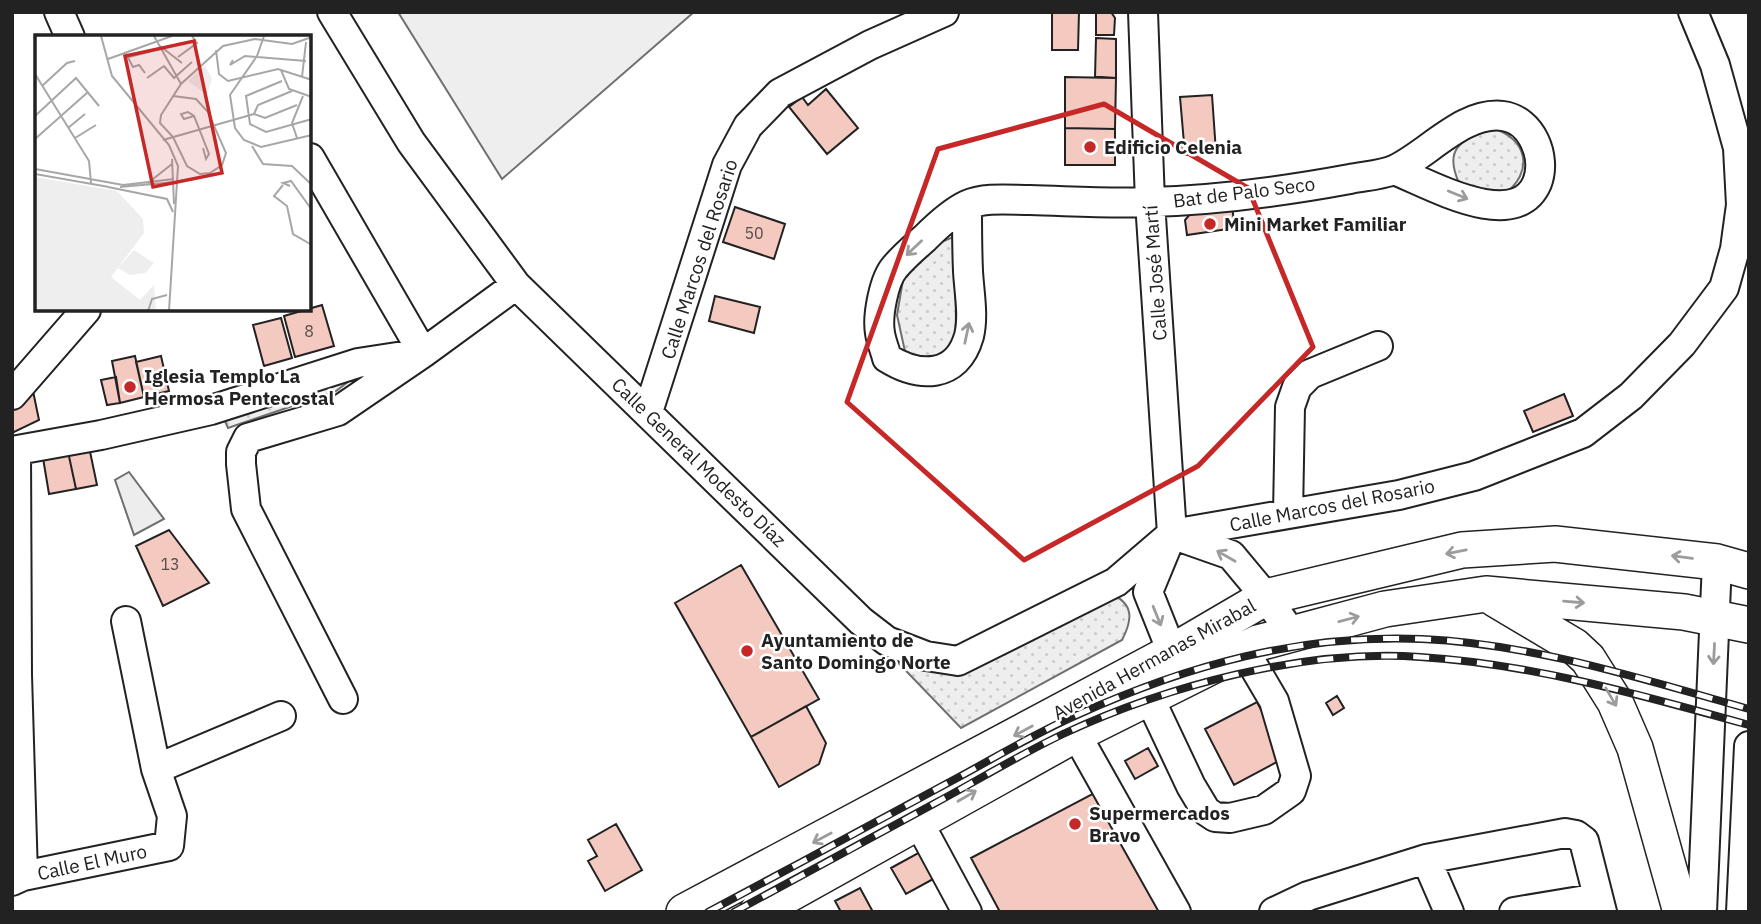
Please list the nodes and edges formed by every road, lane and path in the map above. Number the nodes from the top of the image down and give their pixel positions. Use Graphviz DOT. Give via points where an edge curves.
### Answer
graph roads {
  1 [pos="59,12"];
  2 [pos="332,12"];
  3 [pos="944,12"];
  4 [pos="1143,12"];
  5 [pos="1693,12"];
  6 [pos="70,35"];
  7 [pos="312,161"];
  8 [pos="1394,170"];
  9 [pos="1150,202"];
  10 [pos="967,205"];
  11 [pos="516,285"];
  12 [pos="84,312"];
  13 [pos="1378,346"];
  14 [pos="423,353"];
  15 [pos="12,395"];
  16 [pos="648,412"];
  17 [pos="14,451"];
  18 [pos="1288,514"];
  19 [pos="1172,534"];
  20 [pos="1733,566"];
  21 [pos="1486,594"];
  22 [pos="1266,597"];
  23 [pos="126,621"];
  24 [pos="1732,621"];
  25 [pos="1292,634"];
  26 [pos="1244,650"];
  27 [pos="1182,664"];
  28 [pos="1149,697"];
  29 [pos="343,699"];
  30 [pos="281,716"];
  31 [pos="1076,734"];
  32 [pos="1749,746"];
  33 [pos="156,769"];
  34 [pos="919,823"];
  35 [pos="1426,859"];
  36 [pos="18,879"];
  37 [pos="1600,905"];
  38 [pos="1695,907"];
  39 [pos="684,912"];
  40 [pos="757,912"];
  41 [pos="967,912"];
  42 [pos="1176,912"];
  43 [pos="1274,912"];
  44 [pos="1449,912"];
  45 [pos="1514,912"];
  46 [pos="1741,912"];
  1 -- 6 [label="street"];
  2 -- 11 [label="street, Calle General Modesto Díaz" via="411,142"];
  3 -- 16 [label="street, Calle Marcos del Rosario" via="780,93 748,126 727,165"];
  4 -- 9 [label="street, Calle José Martí"];
  5 -- 18 [label="street, Calle Marcos del Rosario" via="1729,109 1738,148 1741,205 1724,288 1682,344 1631,396 1573,438 1474,475 1399,495"];
  7 -- 14 [label="street"];
  8 -- 8 [label="street, Bat de Palo Seco, one-way" via="1486,205 1524,200 1540,171 1538,148 1528,130 1517,120 1502,116 1472,122"];
  8 -- 9 [label="street, Bat de Palo Seco" via="1239,196"];
  9 -- 10 [label="street, Bat de Palo Seco" via="998,200"];
  9 -- 19 [label="street, Calle José Martí"];
  10 -- 10 [label="street, Bat de Palo Seco, one-way" via="892,269 882,298 879,331 887,358 903,368 942,370 960,355 969,335"];
  11 -- 14 [label="street"];
  11 -- 16 [label="street, Calle General Modesto Díaz"];
  12 -- 15 [label="street"];
  13 -- 18 [label="street" via="1310,374 1297,387 1290,407"];
  14 -- 17 [label="street" via="358,363 211,410"];
  14 -- 29 [label="street" via="338,411 248,438 241,452 246,509"];
  16 -- 19 [label="street, Calle General Modesto Díaz" via="861,621 887,641 926,656 958,662 1116,582"];
  17 -- 36 [label="street"];
  18 -- 19 [label="street, Calle Marcos del Rosario"];
  22 -- 19 [label="street, one-way" via="1231,555"];
  19 -- 27 [label="street, one-way" via="1147,592"];
  20 -- 22 [label="main road, Avenida Hermanas Mirabal, one-way" via="1555,544 1462,550"];
  20 -- 24 [label="street"];
  21 -- 24 [label="main road, Avenida Hermanas Mirabal, one-way"];
  25 -- 21 [label="main road, Avenida Hermanas Mirabal, one-way" via="1385,609"];
  21 -- 38 [label="main road, one-way" via="1574,646 1588,660 1615,702 1635,748"];
  22 -- 25 [label="street"];
  22 -- 27 [label="main road, Avenida Hermanas Mirabal"];
  23 -- 33 [label="street"];
  24 -- 38 [label="street, one-way"];
  25 -- 26 [label="main road, Avenida Hermanas Mirabal"];
  26 -- 27 [label="main road, Avenida Hermanas Mirabal"];
  26 -- 28 [label="street" via="1274,701 1296,776 1292,791 1264,810 1230,818 1206,811"];
  27 -- 28 [label="main road, Avenida Hermanas Mirabal"];
  27 -- 39 [label="main road, Avenida Hermanas Mirabal, one-way"];
  28 -- 31 [label="main road, Avenida Hermanas Mirabal"];
  30 -- 33 [label="street"];
  34 -- 31 [label="main road, Avenida Hermanas Mirabal, one-way"];
  31 -- 42 [label="street"];
  32 -- 46 [label="street"];
  33 -- 36 [label="street, Calle El Muro" via="172,817 169,846"];
  34 -- 40 [label="main road, Avenida Hermanas Mirabal"];
  34 -- 41 [label="street"];
  35 -- 37 [label="street" via="1565,833 1576,835 1584,841"];
  35 -- 43 [label="street" via="1308,896"];
  35 -- 44 [label="street"];
  37 -- 45 [label="street"];
  38 -- 46 [label="street"];
}
